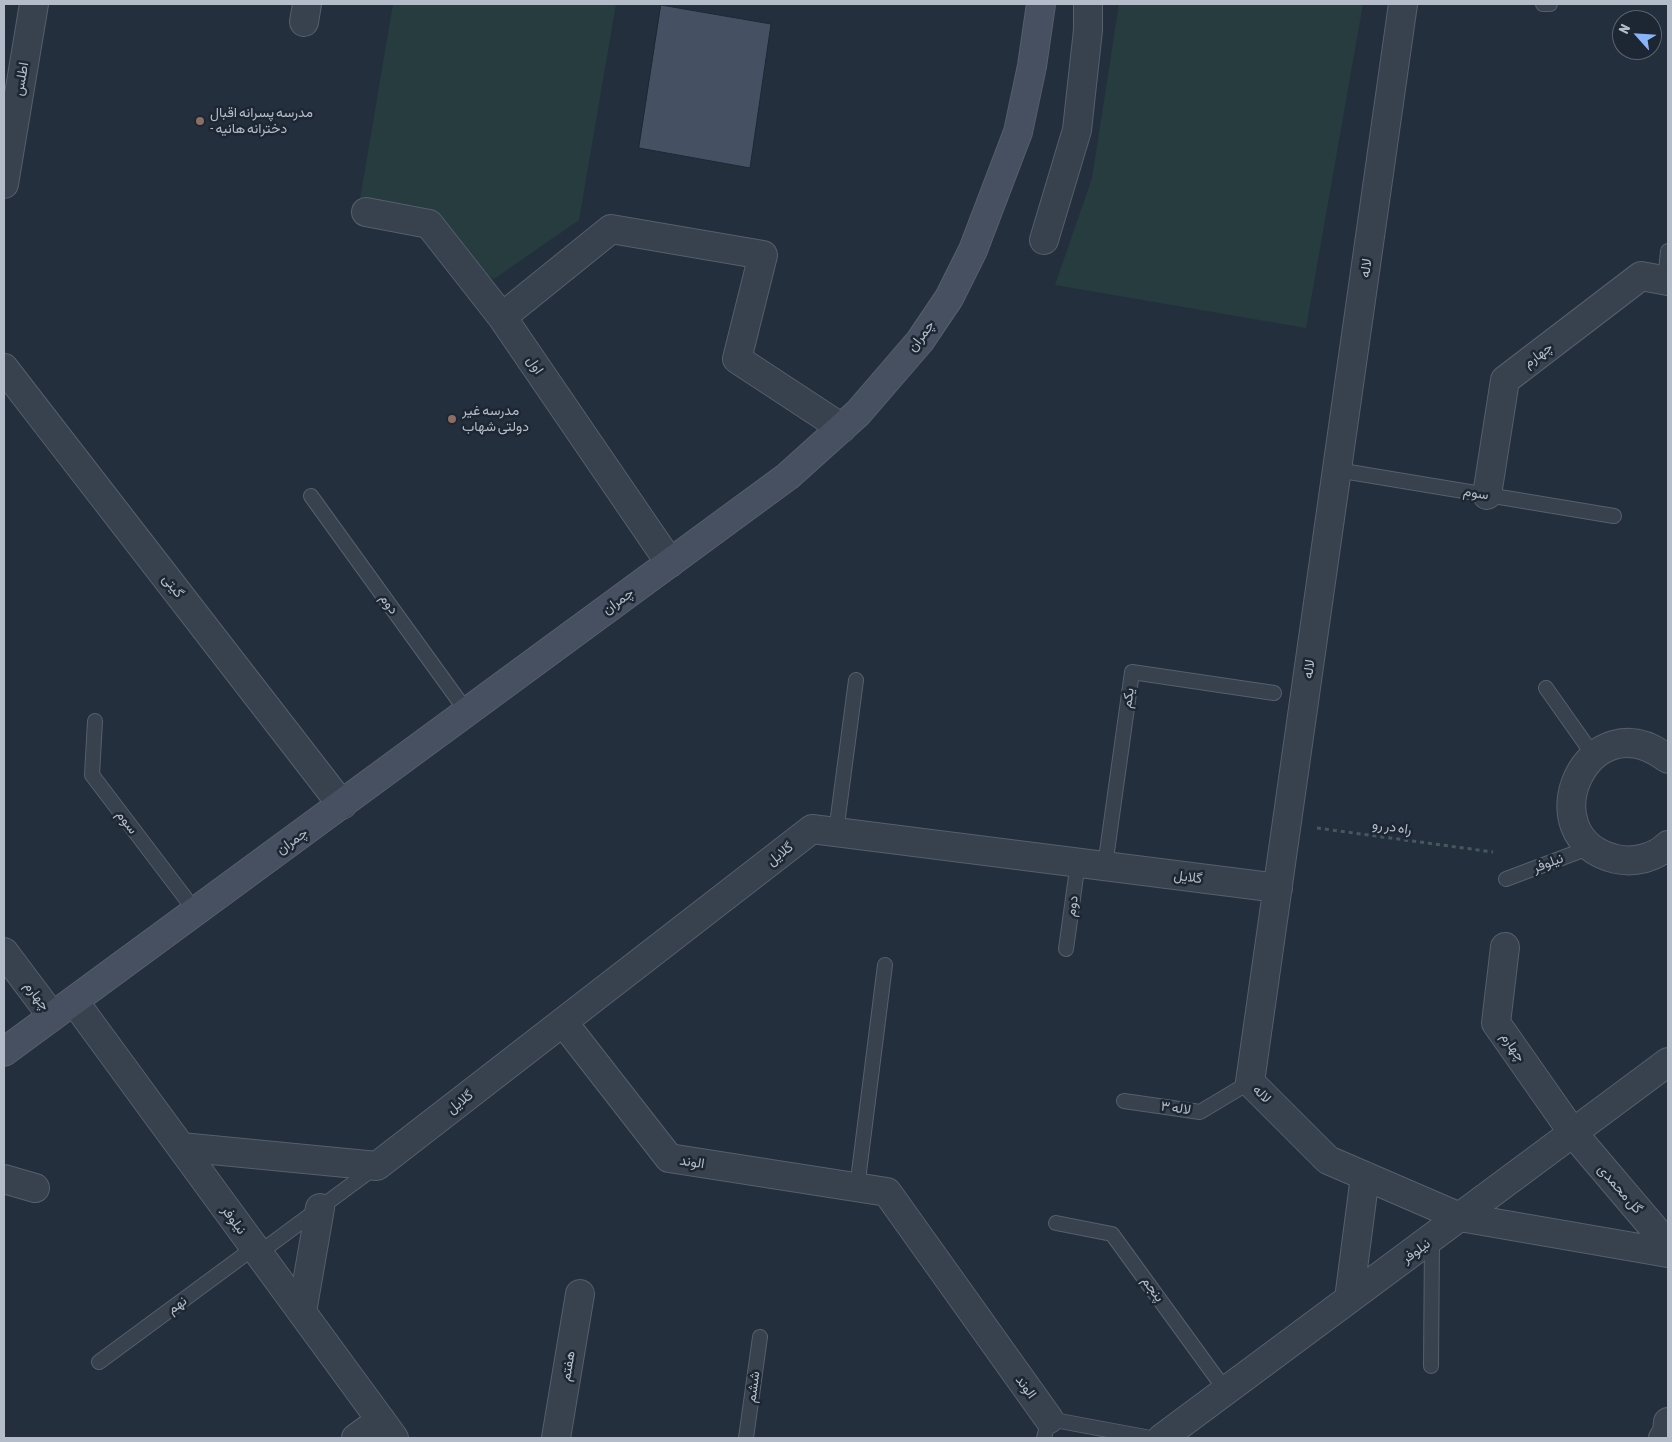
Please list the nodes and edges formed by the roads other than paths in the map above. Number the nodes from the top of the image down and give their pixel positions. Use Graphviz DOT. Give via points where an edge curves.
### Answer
graph roads {
  1 [pos="34,4"];
  2 [pos="1041,4"];
  3 [pos="1088,4"];
  4 [pos="1403,4"];
  5 [pos="1543,4"];
  6 [pos="1550,4"];
  7 [pos="4,184"];
  8 [pos="366,212"];
  9 [pos="1044,240"];
  10 [pos="1668,251"];
  11 [pos="1666,280"];
  12 [pos="502,316"];
  13 [pos="4,368"];
  14 [pos="842,428"];
  15 [pos="1337,470"];
  16 [pos="1487,495"];
  17 [pos="311,496"];
  18 [pos="1614,516"];
  19 [pos="670,563"];
  20 [pos="856,680"];
  21 [pos="1546,688"];
  22 [pos="1274,693"];
  23 [pos="467,712"];
  24 [pos="94,721"];
  25 [pos="1594,756"];
  26 [pos="1668,759"];
  27 [pos="342,805"];
  28 [pos="836,832"];
  29 [pos="1668,845"];
  30 [pos="1590,847"];
  31 [pos="1078,862"];
  32 [pos="1105,866"];
  33 [pos="1506,878"];
  34 [pos="1278,888"];
  35 [pos="196,912"];
  36 [pos="1505,947"];
  37 [pos="1066,949"];
  38 [pos="886,965"];
  39 [pos="8,966"];
  40 [pos="74,1001"];
  41 [pos="52,1016"];
  42 [pos="563,1022"];
  43 [pos="4,1052"];
  44 [pos="1668,1062"];
  45 [pos="1250,1082"];
  46 [pos="1124,1101"];
  47 [pos="1573,1133"];
  48 [pos="181,1147"];
  49 [pos="377,1166"];
  50 [pos="1365,1176"];
  51 [pos="4,1180"];
  52 [pos="35,1188"];
  53 [pos="857,1188"];
  54 [pos="320,1208"];
  55 [pos="1460,1217"];
  56 [pos="1056,1223"];
  57 [pos="1432,1239"];
  58 [pos="1668,1245"];
  59 [pos="257,1250"];
  60 [pos="1668,1253"];
  61 [pos="580,1294"];
  62 [pos="1349,1299"];
  63 [pos="302,1312"];
  64 [pos="760,1337"];
  65 [pos="99,1362"];
  66 [pos="1431,1366"];
  67 [pos="1226,1391"];
  68 [pos="1668,1422"];
  69 [pos="388,1429"];
  70 [pos="1047,1429"];
  71 [pos="356,1438"];
  72 [pos="556,1438"];
  73 [pos="746,1438"];
  74 [pos="1151,1438"];
  75 [pos="1162,1438"];
  76 [pos="1663,1438"];
  1 -- 7 [label="street, اطلس"];
  2 -- 14 [label="main road, چمران" via="1018,132 973,250 949,298 920,340"];
  3 -- 9 [label="street" via="1077,130"];
  4 -- 15 [label="street, لاله"];
  5 -- 6 [label="lane"];
  8 -- 12 [label="street, اول" via="430,224"];
  10 -- 11 [label="lane"];
  11 -- 16 [label="street, چهارم" via="1641,276 1504,380"];
  12 -- 14 [label="street" via="611,229 762,255 737,359"];
  12 -- 19 [label="street, اول"];
  13 -- 27 [label="street, گیتی"];
  14 -- 19 [label="main road, چمران" via="788,476"];
  15 -- 16 [label="lane, سوم"];
  15 -- 34 [label="street, لاله"];
  16 -- 18 [label="lane, سوم"];
  17 -- 23 [label="lane, دوم"];
  19 -- 23 [label="main road, چمران"];
  20 -- 28 [label="lane"];
  21 -- 25 [label="lane"];
  22 -- 32 [label="lane, یکم" via="1132,672"];
  23 -- 27 [label="main road, چمران"];
  24 -- 35 [label="lane, سوم" via="92,775"];
  25 -- 26 [label="street" via="1619,744 1638,744 1656,750"];
  25 -- 30 [label="street" via="1576,777 1570,796 1578,832"];
  27 -- 35 [label="main road, چمران"];
  28 -- 31 [label="street, گلایل"];
  28 -- 42 [label="street, گلایل" via="812,829"];
  29 -- 30 [label="street" via="1643,859 1625,861 1606,857"];
  30 -- 33 [label="lane, نیلوفر"];
  31 -- 32 [label="street, گلایل"];
  31 -- 37 [label="lane, دوم"];
  32 -- 34 [label="street, گلایل"];
  34 -- 45 [label="street, لاله"];
  35 -- 40 [label="main road, چمران"];
  36 -- 47 [label="street, چهارم" via="1496,1023"];
  38 -- 53 [label="lane"];
  39 -- 41 [label="street, چهارم"];
  40 -- 41 [label="main road, چمران"];
  40 -- 48 [label="street, نیلوفر"];
  41 -- 43 [label="main road, چمران"];
  42 -- 49 [label="street, گلایل"];
  42 -- 53 [label="street, الوند" via="669,1158"];
  44 -- 47 [label="street, نیلوفر"];
  45 -- 46 [label="lane, لاله ۳" via="1200,1112"];
  45 -- 50 [label="street, لاله" via="1328,1160"];
  47 -- 55 [label="street, نیلوفر"];
  47 -- 58 [label="street, گل محمدی"];
  48 -- 49 [label="street"];
  48 -- 59 [label="street, نیلوفر"];
  49 -- 54 [label="lane, گلایل"];
  50 -- 55 [label="street, لاله"];
  50 -- 62 [label="street"];
  51 -- 52 [label="street"];
  53 -- 70 [label="street, الوند" via="888,1192"];
  54 -- 59 [label="lane, گلایل"];
  54 -- 63 [label="street"];
  55 -- 57 [label="street, نیلوفر"];
  55 -- 60 [label="street, لاله"];
  56 -- 67 [label="lane, پنجم" via="1112,1234"];
  57 -- 62 [label="street, نیلوفر"];
  57 -- 66 [label="lane"];
  59 -- 63 [label="street, نیلوفر"];
  59 -- 65 [label="lane, نهم"];
  61 -- 72 [label="street, هفتم"];
  62 -- 67 [label="street, نیلوفر"];
  63 -- 69 [label="street, نیلوفر"];
  64 -- 73 [label="lane, ششم"];
  67 -- 75 [label="street, نیلوفر"];
  68 -- 76 [label="street"];
  69 -- 71 [label="street"];
  70 -- 74 [label="lane"];
}
